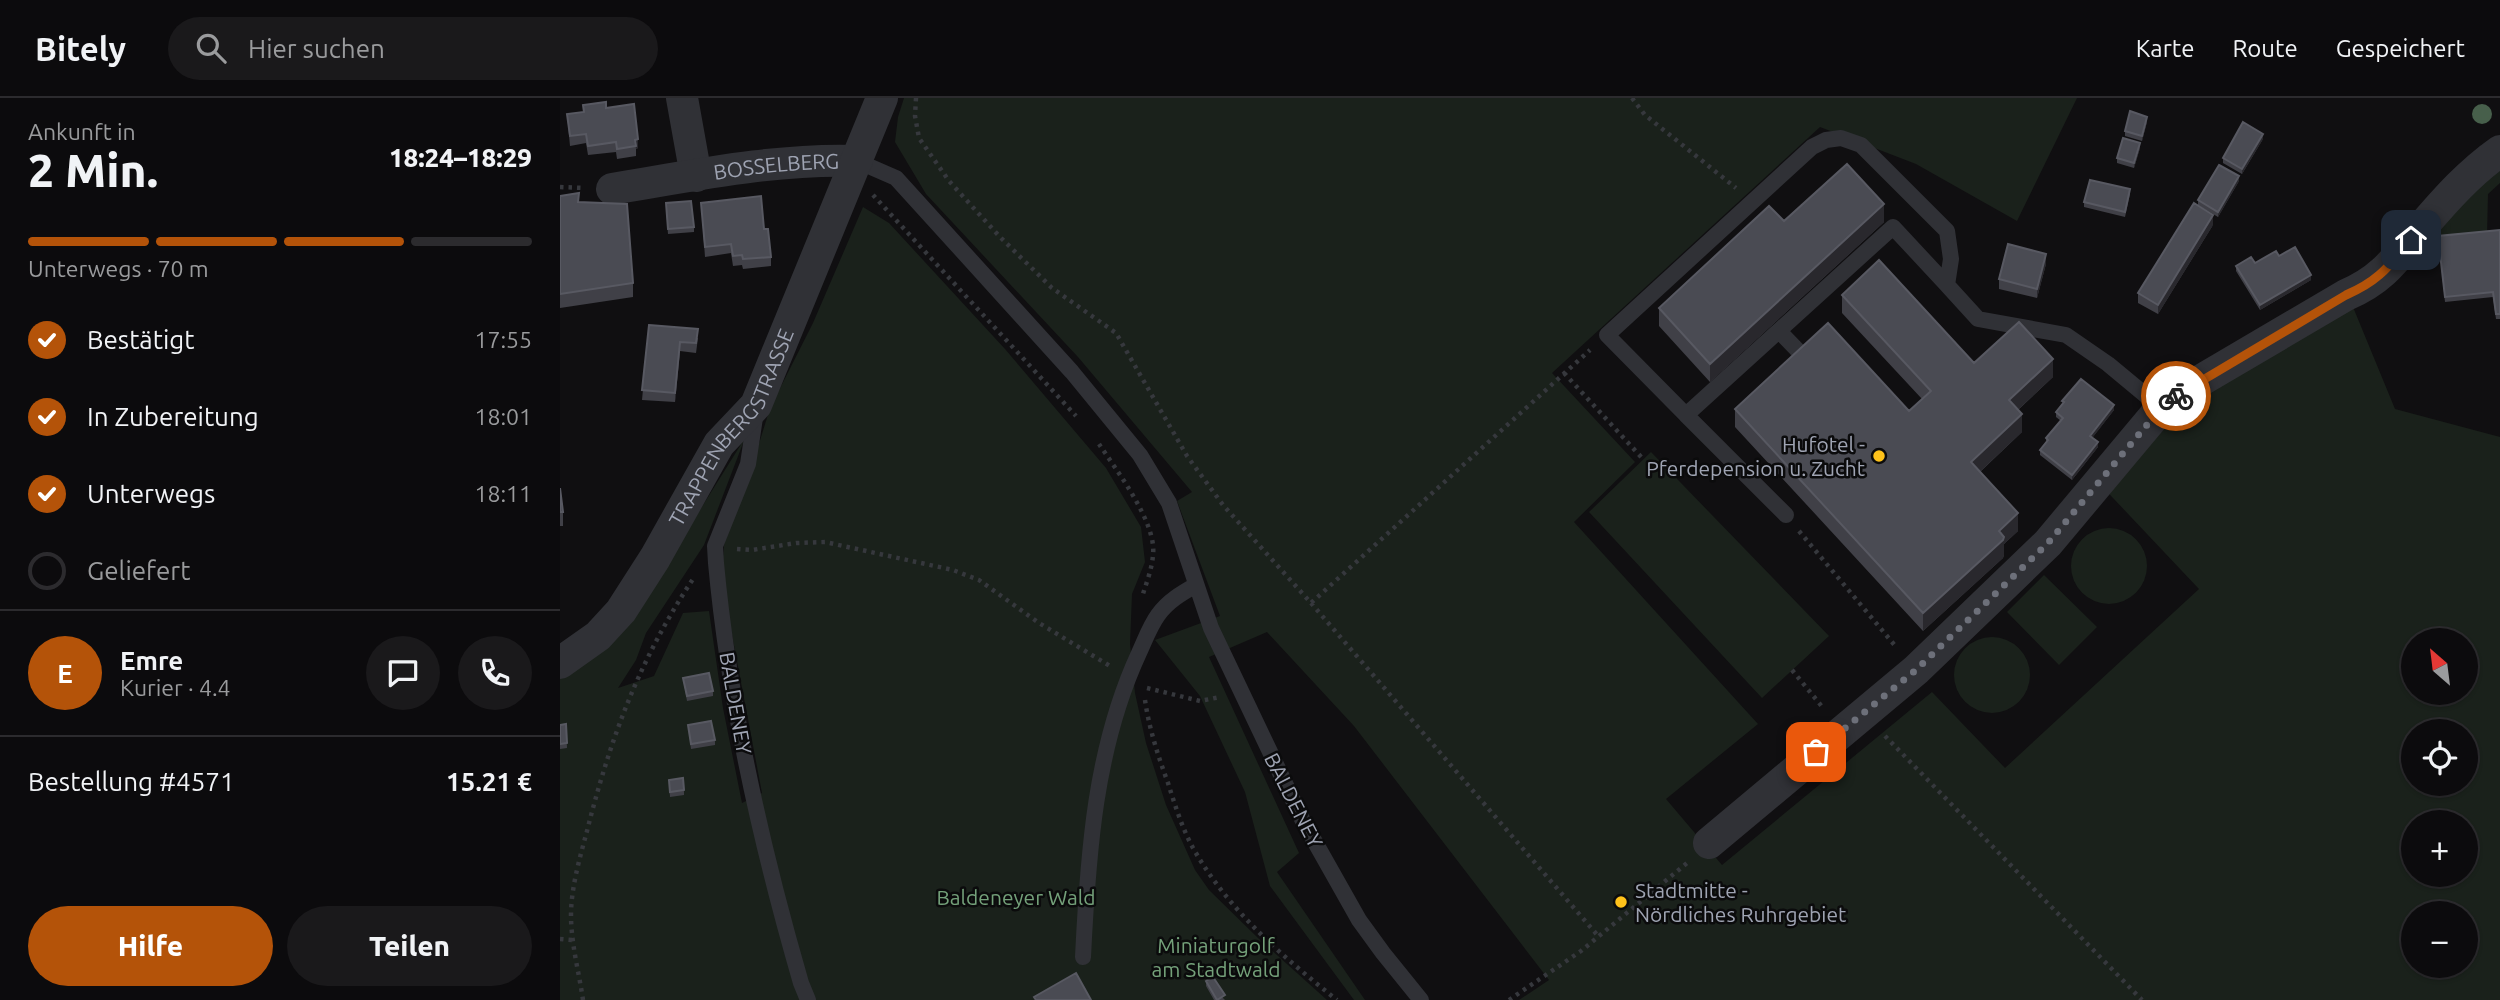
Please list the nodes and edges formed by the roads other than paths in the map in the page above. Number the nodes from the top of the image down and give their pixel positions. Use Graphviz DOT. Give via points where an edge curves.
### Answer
graph roads {
  1 [pos="682,98"];
  2 [pos="882,98"];
  3 [pos="2500,151"];
  4 [pos="855,168"];
  5 [pos="696,176"];
  6 [pos="612,189"];
  7 [pos="1947,285"];
  8 [pos="1779,331"];
  9 [pos="1807,360"];
  10 [pos="756,405"];
  11 [pos="2161,408"];
  12 [pos="1686,415"];
  13 [pos="1786,516"];
  14 [pos="1196,584"];
  15 [pos="560,663"];
  16 [pos="1709,844"];
  17 [pos="1083,957"];
  18 [pos="808,1000"];
  19 [pos="1421,1000"];
  1 -- 5 [label="street, BOSSELBERG"];
  2 -- 4 [label="street, TRAPPENBERGSTRASSE"];
  3 -- 11 [label="street" via="2463,181 2385,272"];
  4 -- 5 [label="street, BOSSELBERG" via="816,161"];
  4 -- 10 [label="street, TRAPPENBERGSTRASSE"];
  4 -- 14 [label="lane, BALDENEY" via="896,177 1072,372 1140,455 1169,503"];
  5 -- 6 [label="street, BOSSELBERG"];
  7 -- 8 [label="lane" via="1893,228"];
  7 -- 11 [label="lane" via="1978,318 2066,335"];
  7 -- 12 [label="lane" via="1951,259 1947,231 1861,145 1841,138 1826,140 1812,147 1607,335"];
  8 -- 9 [label="lane"];
  8 -- 12 [label="lane"];
  10 -- 15 [label="street, TRAPPENBERGSTRASSE" via="719,444 621,611 598,636"];
  10 -- 18 [label="lane, BALDENEY" via="748,464 715,546 721,616 764,848"];
  11 -- 16 [label="street" via="2048,543 2011,565 1916,670"];
  12 -- 13 [label="lane"];
  14 -- 17 [label="lane" via="1158,615 1128,677 1111,727 1086,881"];
  14 -- 19 [label="lane, BALDENEY" via="1211,628 1302,819 1383,953"];
}
